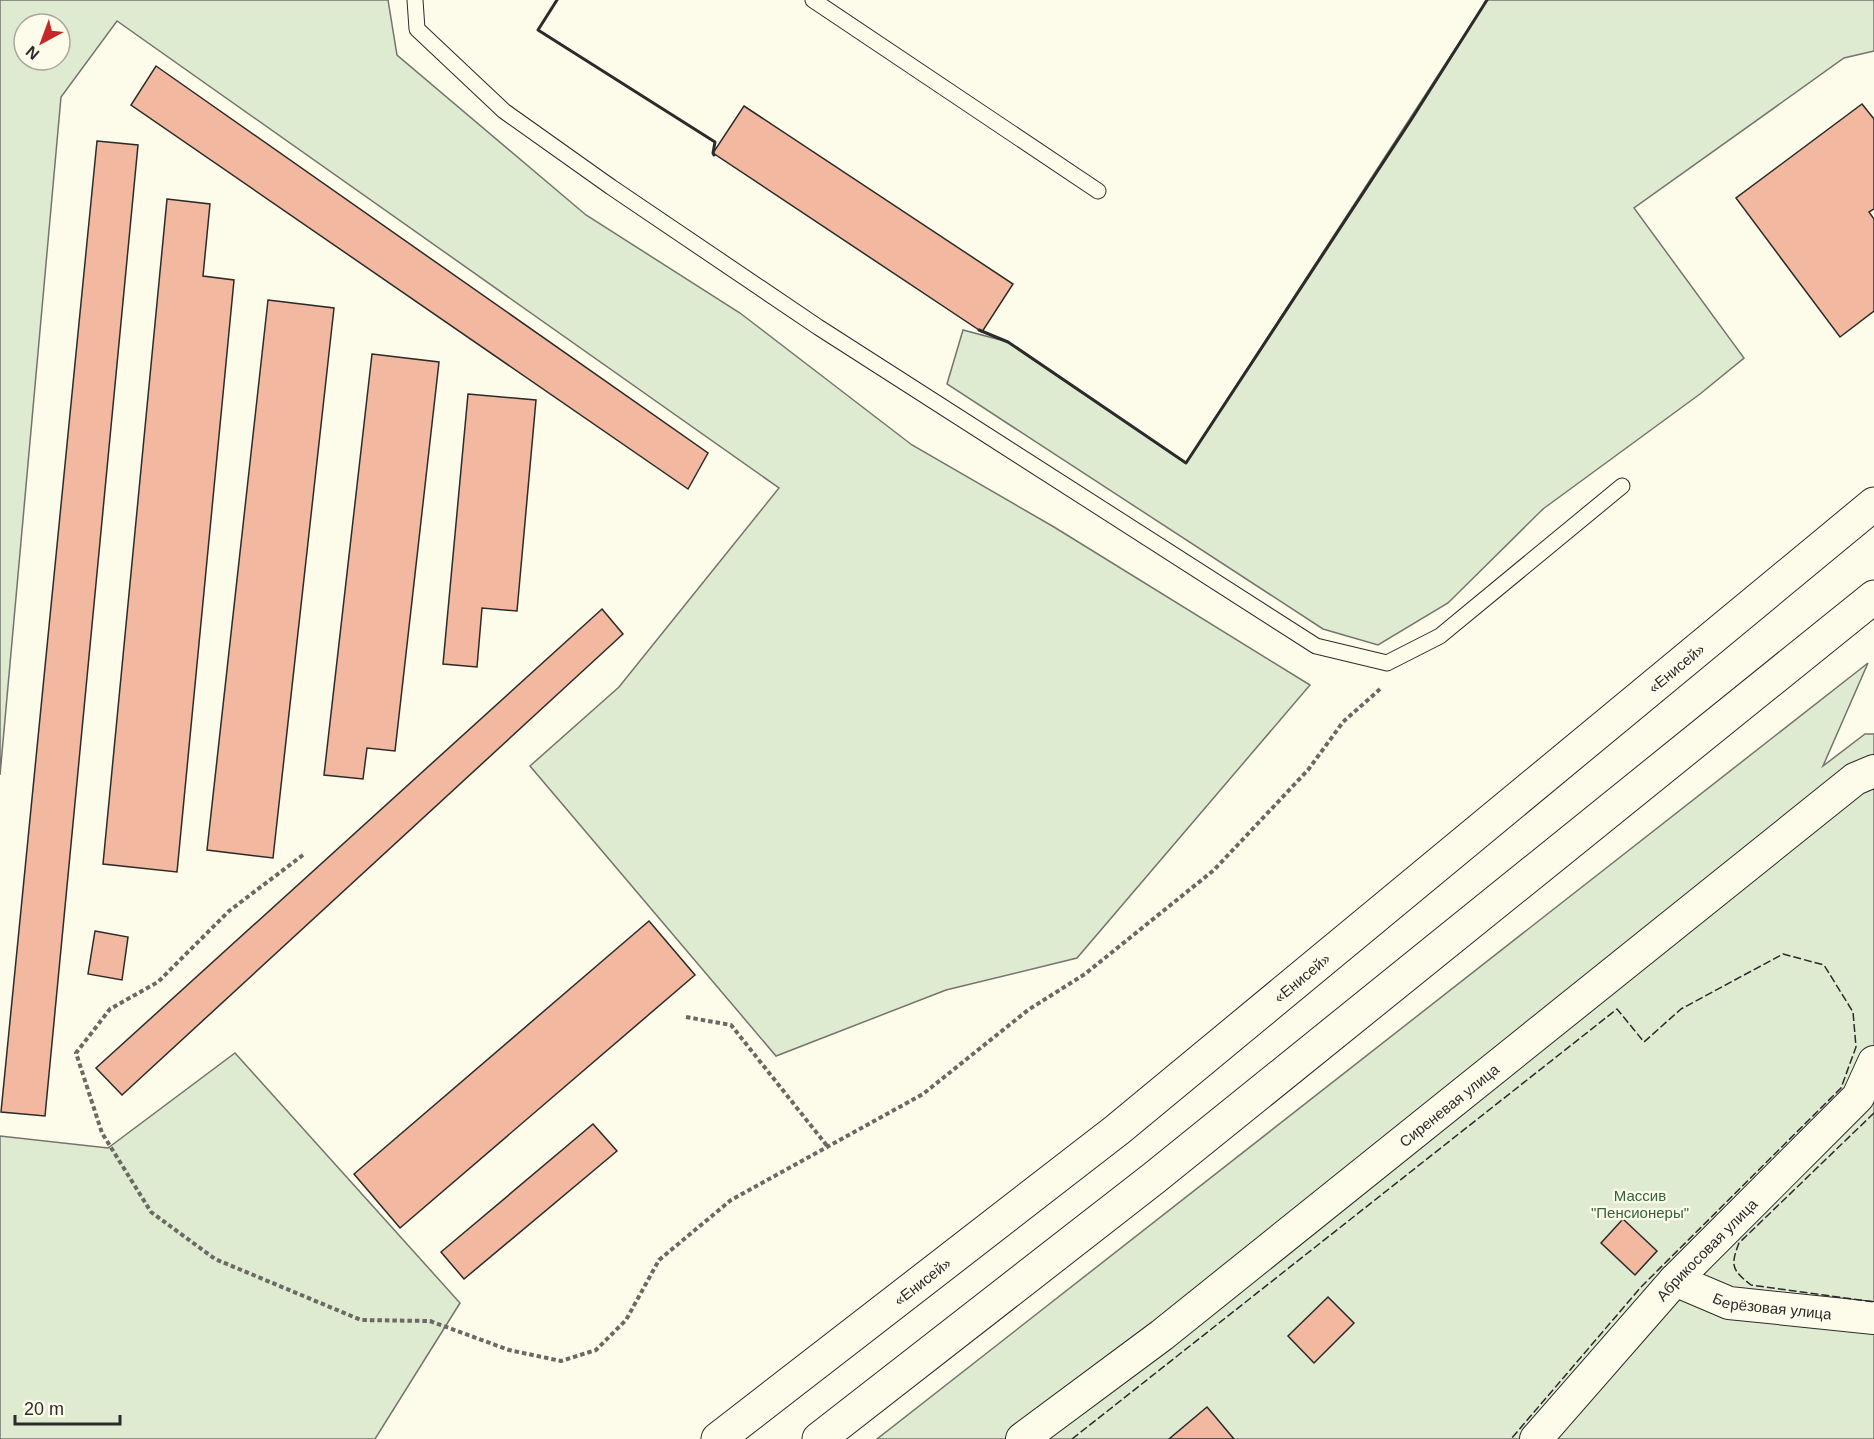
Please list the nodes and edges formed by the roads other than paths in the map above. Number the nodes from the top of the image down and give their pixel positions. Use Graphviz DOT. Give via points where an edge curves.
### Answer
graph roads {
  1 [pos="416,0"];
  2 [pos="813,0"];
  3 [pos="1098,191"];
  4 [pos="1622,486"];
  5 [pos="1874,504"];
  6 [pos="1874,597"];
  7 [pos="1874,771"];
  8 [pos="1874,1062"];
  9 [pos="1675,1280"];
  10 [pos="1874,1318"];
  11 [pos="718,1439"];
  12 [pos="819,1439"];
  13 [pos="1022,1439"];
  14 [pos="1536,1439"];
  1 -- 4 [label="lane" via="417,29 504,111 818,327 1316,646 1387,663 1440,636"];
  2 -- 3 [label="lane"];
  5 -- 11 [label="highway, «Енисей»" via="1117,1130"];
  6 -- 12 [label="highway" via="1154,1178"];
  7 -- 13 [label="street, Сиреневая улица" via="1856,779 1172,1328"];
  8 -- 9 [label="street, Абрикосовая улица" via="1858,1097"];
  9 -- 10 [label="street, Берёзовая улица" via="1729,1303"];
  9 -- 14 [label="street, Абрикосовая улица"];
}
